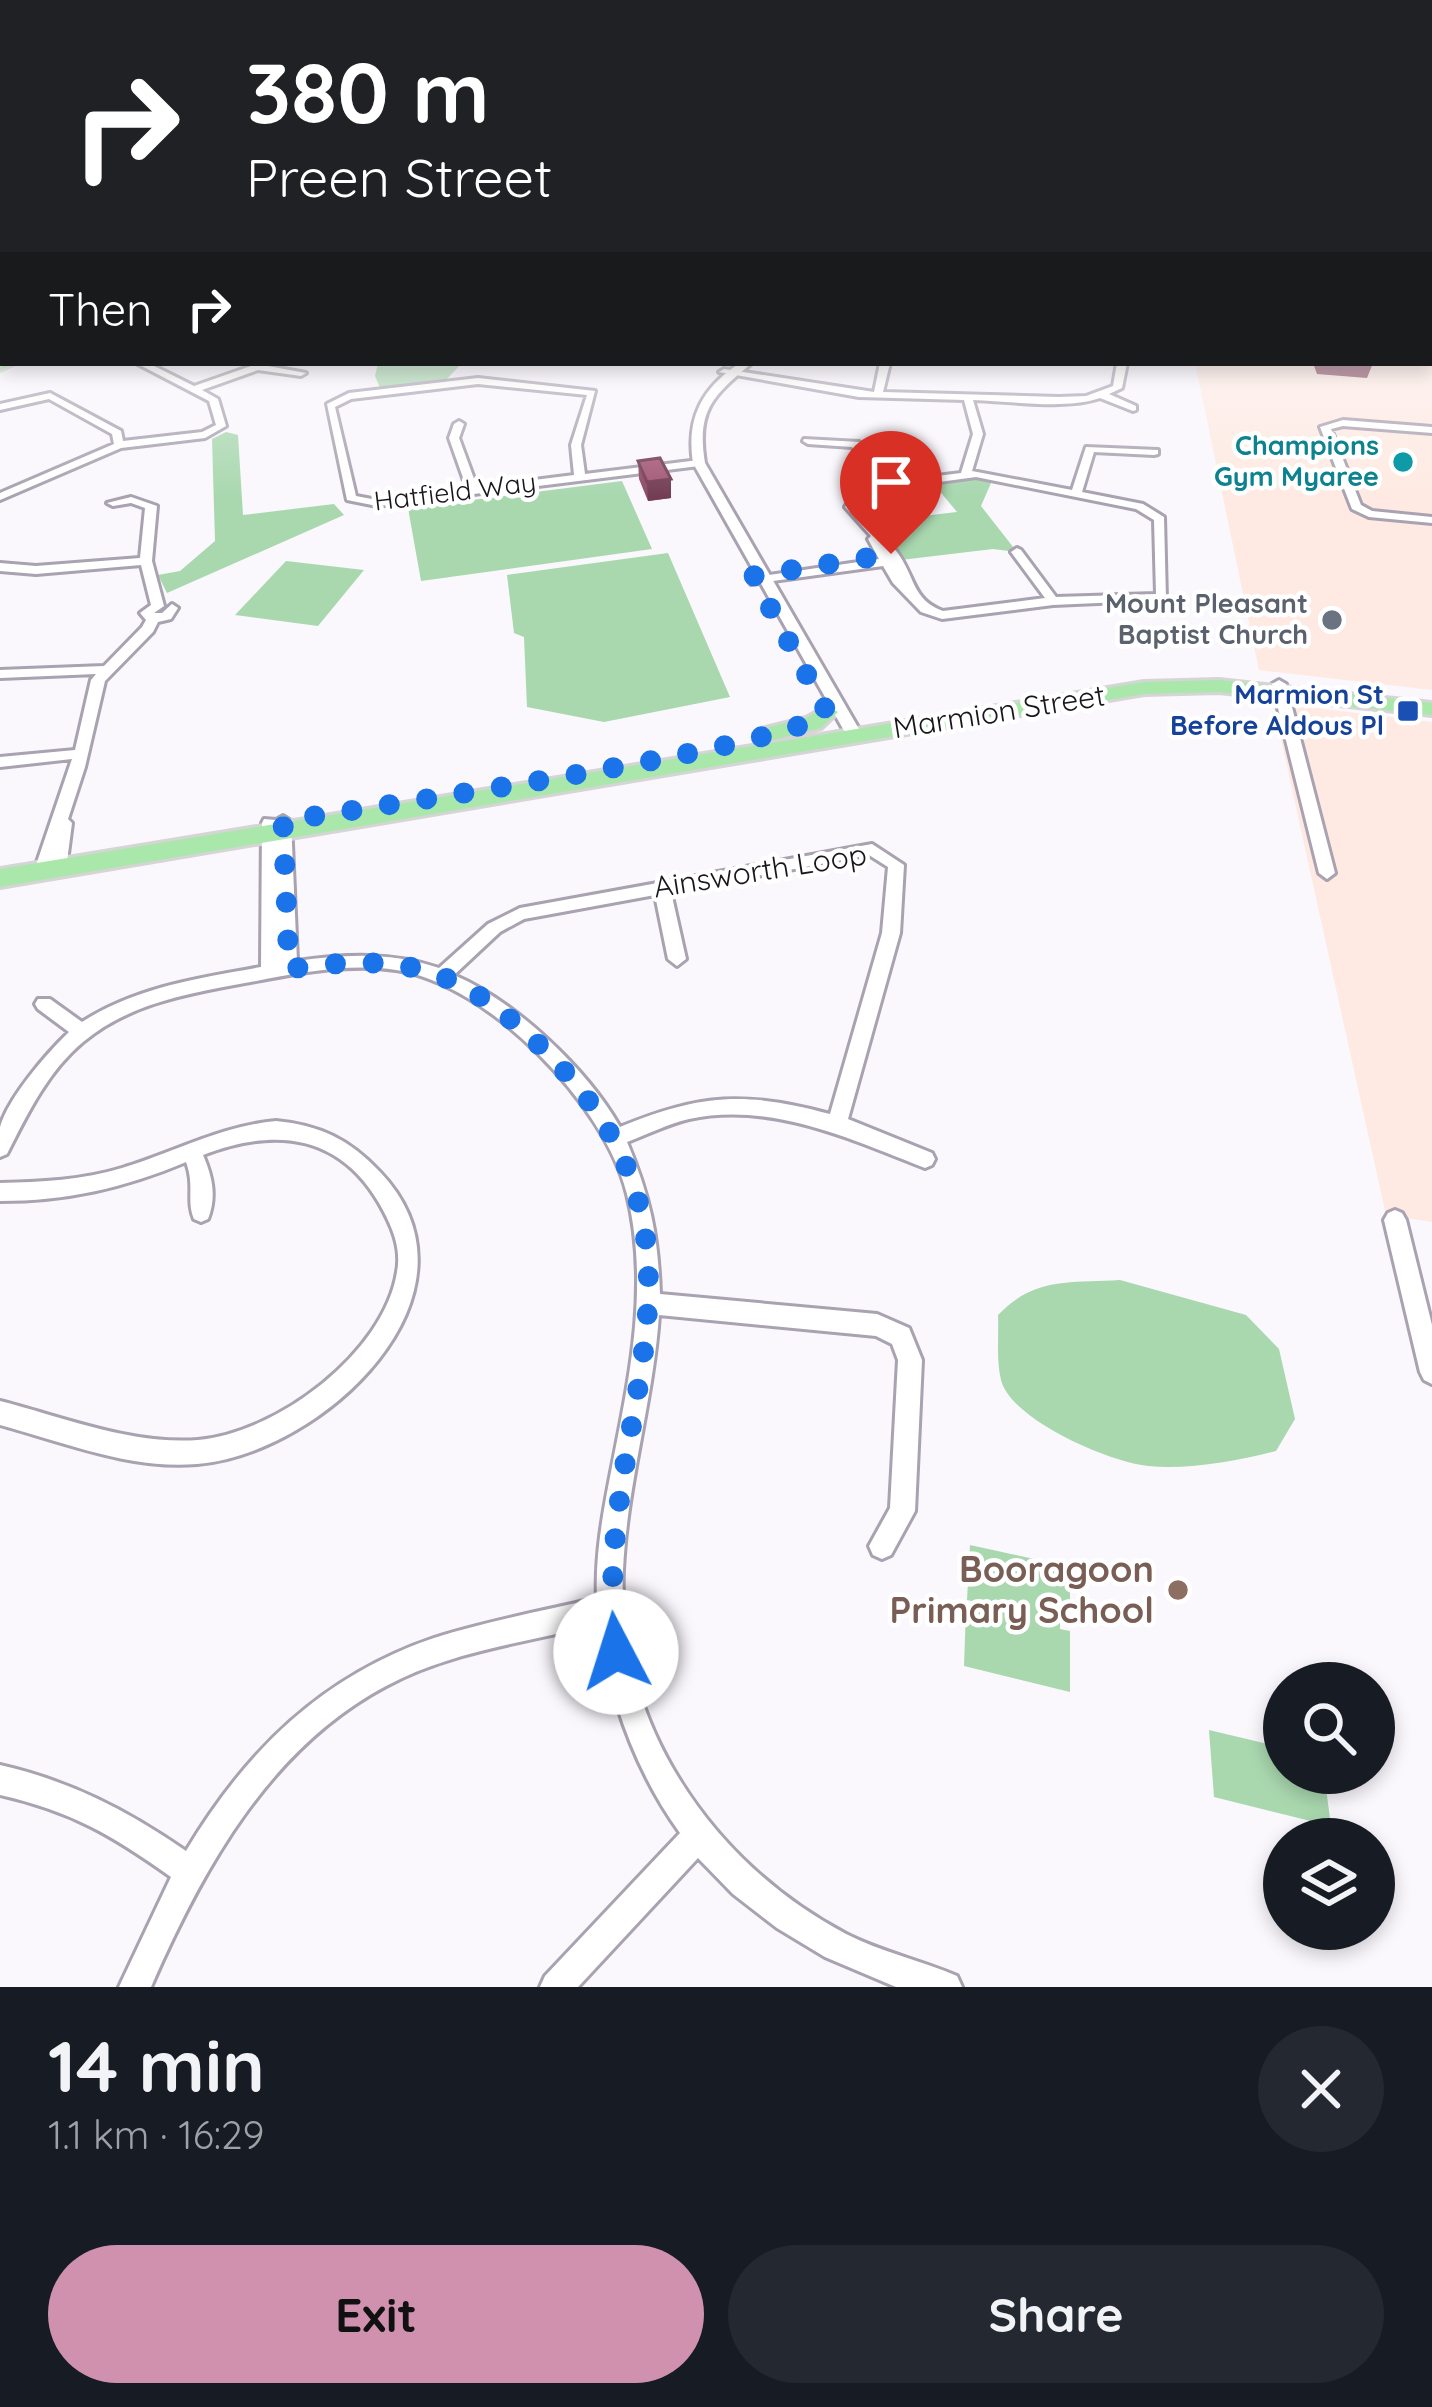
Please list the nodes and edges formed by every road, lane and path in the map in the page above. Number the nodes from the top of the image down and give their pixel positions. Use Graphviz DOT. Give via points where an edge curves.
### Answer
graph roads {
  1 [pos="148,366"];
  2 [pos="885,366"];
  3 [pos="1122,366"];
  4 [pos="734,368"];
  5 [pos="301,373"];
  6 [pos="197,388"];
  7 [pos="884,395"];
  8 [pos="1102,395"];
  9 [pos="973,398"];
  10 [pos="0,407"];
  11 [pos="1133,408"];
  12 [pos="459,424"];
  13 [pos="1432,430"];
  14 [pos="808,441"];
  15 [pos="119,445"];
  16 [pos="1154,452"];
  17 [pos="696,465"];
  18 [pos="971,474"];
  19 [pos="580,477"];
  20 [pos="883,483"];
  21 [pos="473,490"];
  22 [pos="1076,493"];
  23 [pos="0,497"];
  24 [pos="112,503"];
  25 [pos="1432,520"];
  26 [pos="1017,552"];
  27 [pos="887,558"];
  28 [pos="146,561"];
  29 [pos="0,567"];
  30 [pos="759,578"];
  31 [pos="1053,602"];
  32 [pos="106,670"];
  33 [pos="0,674"];
  34 [pos="1280,688"];
  35 [pos="1432,705"];
  36 [pos="842,728"];
  37 [pos="81,754"];
  38 [pos="0,762"];
  39 [pos="277,827"];
  40 [pos="51,864"];
  41 [pos="0,866"];
  42 [pos="1327,873"];
  43 [pos="0,878"];
  44 [pos="662,886"];
  45 [pos="677,959"];
  46 [pos="279,970"];
  47 [pos="444,974"];
  48 [pos="44,1004"];
  49 [pos="82,1032"];
  50 [pos="836,1126"];
  51 [pos="616,1138"];
  52 [pos="0,1148"];
  53 [pos="192,1152"];
  54 [pos="925,1159"];
  55 [pos="0,1192"];
  56 [pos="201,1212"];
  57 [pos="1395,1220"];
  58 [pos="652,1304"];
  59 [pos="1429,1343"];
  60 [pos="1432,1372"];
  61 [pos="0,1413"];
  62 [pos="881,1546"];
  63 [pos="611,1608"];
  64 [pos="0,1780"];
  65 [pos="696,1838"];
  66 [pos="187,1870"];
  67 [pos="135,1987"];
  68 [pos="556,1987"];
  69 [pos="946,1987"];
  1 -- 6 [label="street"];
  2 -- 7 [label="street"];
  3 -- 8 [label="street" via="1122,380"];
  4 -- 7 [label="street"];
  4 -- 17 [label="street" via="700,396 688,420"];
  5 -- 6 [label="street" via="257,367"];
  6 -- 15 [label="street" via="221,410 221,426"];
  7 -- 9 [label="street"];
  8 -- 9 [label="street"];
  8 -- 11 [label="street"];
  9 -- 18 [label="street" via="981,414"];
  10 -- 15 [label="street" via="50,396 118,433"];
  12 -- 21 [label="street" via="454,438"];
  13 -- 25 [label="street" via="1328,424 1326,431 1356,507"];
  14 -- 20 [label="street" via="855,444"];
  15 -- 23 [label="street"];
  16 -- 22 [label="street" via="1090,449"];
  17 -- 19 [label="street, Hatfield Way"];
  17 -- 30 [label="street"];
  18 -- 20 [label="street"];
  18 -- 22 [label="street"];
  19 -- 21 [label="street, Hatfield Way"];
  19 -- 21 [label="street, Hatfield Way" via="576,445 592,393 505,377 336,398 330,406 358,504"];
  20 -- 27 [label="street" via="861,489 851,507"];
  22 -- 31 [label="street" via="1154,512 1166,592"];
  24 -- 28 [label="street" via="151,506"];
  26 -- 31 [label="street"];
  27 -- 30 [label="street"];
  27 -- 31 [label="street" via="925,609 951,616"];
  28 -- 29 [label="street"];
  28 -- 32 [label="street" via="155,612"];
  30 -- 36 [label="street"];
  30 -- 36 [label="street"];
  32 -- 33 [label="street"];
  32 -- 37 [label="street"];
  34 -- 35 [label="main road, Marmion Street"];
  34 -- 36 [label="main road, Marmion Street" via="1144,688"];
  34 -- 42 [label="street"];
  36 -- 39 [label="main road, Marmion Street"];
  36 -- 39 [label="main road, Marmion Street"];
  37 -- 38 [label="street"];
  37 -- 40 [label="street"];
  39 -- 40 [label="main road, Marmion Street"];
  39 -- 46 [label="street"];
  40 -- 41 [label="main road, Marmion Street"];
  40 -- 43 [label="main road, Marmion Street"];
  44 -- 45 [label="street"];
  44 -- 47 [label="street, Ainsworth Loop" via="520,914"];
  44 -- 50 [label="street, Ainsworth Loop" via="855,850 872,849 896,865 891,933"];
  46 -- 47 [label="street" via="379,961"];
  46 -- 49 [label="street" via="159,994"];
  47 -- 51 [label="street" via="535,1041"];
  48 -- 49 [label="street"];
  49 -- 52 [label="street" via="40,1077"];
  50 -- 51 [label="street" via="707,1107"];
  50 -- 54 [label="street"];
  51 -- 58 [label="street" via="644,1218"];
  53 -- 55 [label="street" via="95,1184"];
  53 -- 56 [label="street" via="203,1179"];
  53 -- 61 [label="street" via="242,1132 282,1129 352,1155 398,1206 411,1244 406,1294 376,1345 304,1410 223,1448 157,1450"];
  57 -- 59 [label="street"];
  58 -- 62 [label="street" via="877,1325 901,1336 910,1360 902,1511"];
  58 -- 63 [label="street" via="614,1532"];
  59 -- 60 [label="street"];
  63 -- 65 [label="street" via="633,1717"];
  63 -- 66 [label="street" via="432,1653 355,1691 246,1786"];
  64 -- 66 [label="street" via="98,1808"];
  65 -- 68 [label="street"];
  65 -- 69 [label="street" via="740,1884 814,1937"];
  66 -- 67 [label="street"];
}
